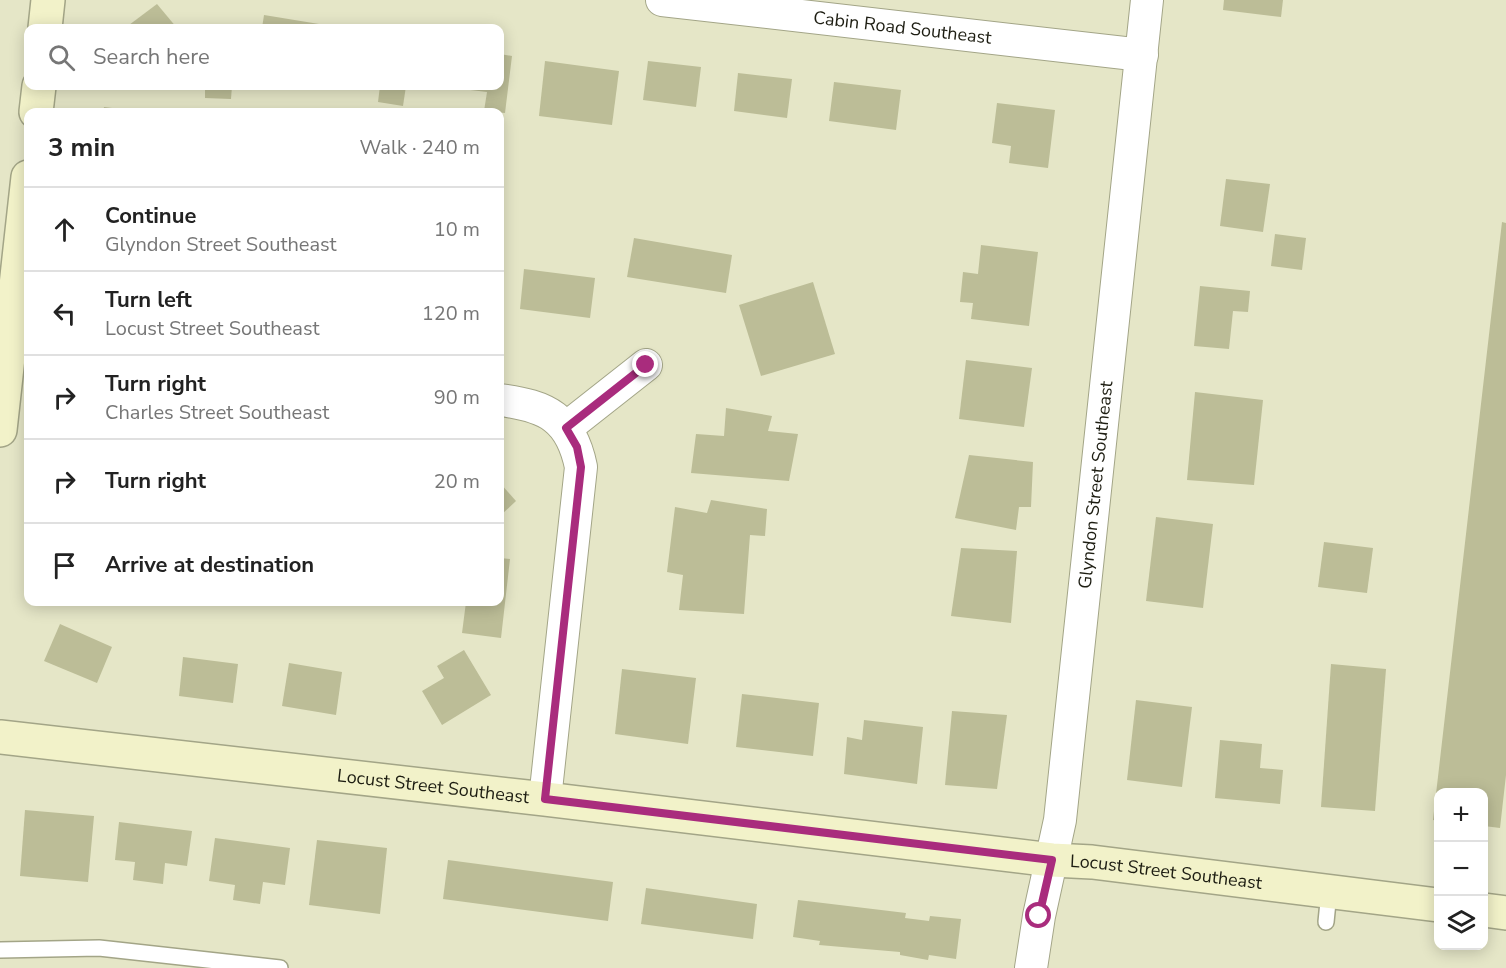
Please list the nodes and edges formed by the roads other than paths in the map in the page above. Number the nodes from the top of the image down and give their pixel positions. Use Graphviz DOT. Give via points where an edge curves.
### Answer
graph roads {
  1 [pos="48,0"];
  2 [pos="662,0"];
  3 [pos="1147,0"];
  4 [pos="45,24"];
  5 [pos="1142,55"];
  6 [pos="39,90"];
  7 [pos="36,108"];
  8 [pos="24,253"];
  9 [pos="19,347"];
  10 [pos="646,365"];
  11 [pos="504,401"];
  12 [pos="566,428"];
  13 [pos="0,430"];
  14 [pos="0,737"];
  15 [pos="545,799"];
  16 [pos="1052,860"];
  17 [pos="1434,905"];
  18 [pos="1488,911"];
  19 [pos="1506,913"];
  20 [pos="0,950"];
  21 [pos="280,968"];
  22 [pos="1031,968"];
  1 -- 4 [label="street"];
  2 -- 5 [label="street, Cabin Road Southeast"];
  3 -- 5 [label="street, Glyndon Street Southeast"];
  5 -- 16 [label="street, Glyndon Street Southeast" via="1060,820"];
  6 -- 7 [label="street"];
  8 -- 9 [label="street"];
  9 -- 13 [label="street"];
  10 -- 12 [label="street"];
  11 -- 12 [label="street" via="529,404 550,413"];
  12 -- 15 [label="street" via="577,447 581,467"];
  14 -- 15 [label="street, Locust Street Southeast"];
  15 -- 16 [label="street, Locust Street Southeast"];
  16 -- 17 [label="street, Locust Street Southeast" via="1092,862 1327,907"];
  16 -- 22 [label="street, Glyndon Street Southeast"];
  18 -- 19 [label="street"];
  20 -- 21 [label="lane" via="99,948"];
}
